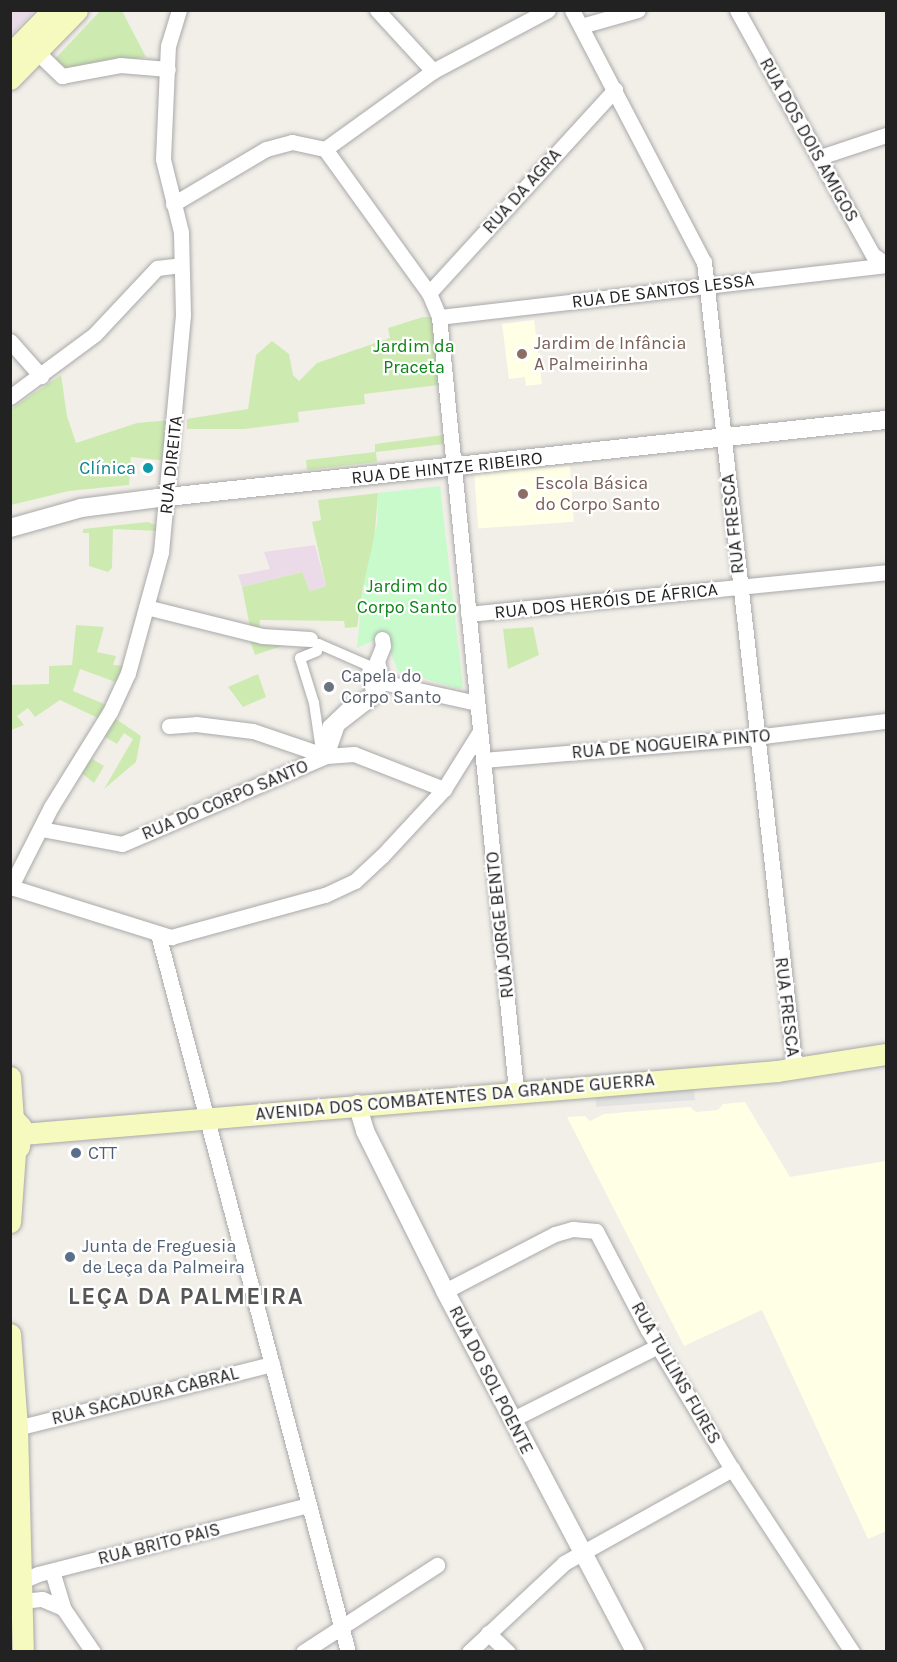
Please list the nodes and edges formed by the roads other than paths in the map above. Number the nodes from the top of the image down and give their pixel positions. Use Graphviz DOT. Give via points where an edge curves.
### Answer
graph roads {
  1 [pos="53,10"];
  2 [pos="77,10"];
  3 [pos="179,10"];
  4 [pos="377,10"];
  5 [pos="548,10"];
  6 [pos="572,10"];
  7 [pos="638,10"];
  8 [pos="737,10"];
  9 [pos="581,26"];
  10 [pos="37,52"];
  11 [pos="10,54"];
  12 [pos="168,69"];
  13 [pos="433,71"];
  14 [pos="10,79"];
  15 [pos="615,89"];
  16 [pos="886,135"];
  17 [pos="325,149"];
  18 [pos="820,157"];
  19 [pos="173,204"];
  20 [pos="886,264"];
  21 [pos="181,265"];
  22 [pos="706,285"];
  23 [pos="429,293"];
  24 [pos="439,317"];
  25 [pos="10,341"];
  26 [pos="41,376"];
  27 [pos="10,398"];
  28 [pos="886,420"];
  29 [pos="724,438"];
  30 [pos="455,468"];
  31 [pos="169,497"];
  32 [pos="10,528"];
  33 [pos="886,572"];
  34 [pos="740,587"];
  35 [pos="146,607"];
  36 [pos="468,614"];
  37 [pos="309,639"];
  38 [pos="382,639"];
  39 [pos="300,658"];
  40 [pos="382,682"];
  41 [pos="477,703"];
  42 [pos="886,721"];
  43 [pos="169,726"];
  44 [pos="479,733"];
  45 [pos="754,737"];
  46 [pos="326,756"];
  47 [pos="483,760"];
  48 [pos="444,789"];
  49 [pos="41,829"];
  50 [pos="11,887"];
  51 [pos="158,934"];
  52 [pos="886,1054"];
  53 [pos="795,1069"];
  54 [pos="10,1077"];
  55 [pos="516,1090"];
  56 [pos="357,1104"];
  57 [pos="204,1118"];
  58 [pos="14,1135"];
  59 [pos="10,1222"];
  60 [pos="445,1291"];
  61 [pos="10,1334"];
  62 [pos="658,1346"];
  63 [pos="272,1364"];
  64 [pos="511,1420"];
  65 [pos="17,1428"];
  66 [pos="732,1469"];
  67 [pos="308,1505"];
  68 [pos="580,1554"];
  69 [pos="438,1564"];
  70 [pos="52,1572"];
  71 [pos="18,1590"];
  72 [pos="63,1608"];
  73 [pos="341,1627"];
  74 [pos="488,1633"];
  75 [pos="23,1652"];
  76 [pos="93,1652"];
  77 [pos="303,1652"];
  78 [pos="348,1652"];
  79 [pos="469,1652"];
  80 [pos="508,1652"];
  81 [pos="635,1652"];
  82 [pos="852,1652"];
  1 -- 11 [label="main road"];
  2 -- 10 [label="main road"];
  3 -- 12 [label="street, RUA DIREITA" via="168,46"];
  4 -- 13 [label="street"];
  5 -- 13 [label="street"];
  6 -- 9 [label="street, RUA FRESCA"];
  7 -- 9 [label="street"];
  8 -- 18 [label="street, RUA DOS DOIS AMIGOS"];
  9 -- 15 [label="street, RUA FRESCA"];
  10 -- 12 [label="street" via="62,76 120,65"];
  10 -- 14 [label="main road"];
  12 -- 19 [label="street, RUA DIREITA" via="163,159"];
  13 -- 17 [label="street"];
  15 -- 22 [label="street, RUA FRESCA" via="704,262"];
  15 -- 23 [label="street, RUA DA AGRA"];
  16 -- 18 [label="street"];
  17 -- 19 [label="street" via="292,142 266,149"];
  17 -- 23 [label="street"];
  18 -- 20 [label="street, RUA DOS DOIS AMIGOS" via="873,255"];
  19 -- 21 [label="street, RUA DIREITA" via="181,232"];
  20 -- 22 [label="street, RUA DE SANTOS LESSA"];
  21 -- 26 [label="street" via="157,268 95,334"];
  21 -- 31 [label="street, RUA DIREITA" via="182,327"];
  22 -- 24 [label="street, RUA DE SANTOS LESSA"];
  22 -- 29 [label="street, RUA FRESCA"];
  23 -- 24 [label="street"];
  24 -- 30 [label="street"];
  25 -- 26 [label="street"];
  26 -- 27 [label="street"];
  28 -- 29 [label="street, RUA DE HINTZE RIBEIRO"];
  29 -- 30 [label="street, RUA DE HINTZE RIBEIRO"];
  29 -- 34 [label="street, RUA FRESCA"];
  30 -- 31 [label="street, RUA DE HINTZE RIBEIRO"];
  30 -- 36 [label="street"];
  31 -- 32 [label="street, RUA DE HINTZE RIBEIRO" via="81,508"];
  31 -- 35 [label="street, RUA DIREITA" via="162,552"];
  33 -- 34 [label="street, RUA DOS HERÓIS DE ÁFRICA"];
  34 -- 36 [label="street, RUA DOS HERÓIS DE ÁFRICA"];
  34 -- 45 [label="street, RUA FRESCA"];
  35 -- 37 [label="street" via="262,636"];
  35 -- 49 [label="street, RUA DIREITA" via="128,673 115,702"];
  36 -- 41 [label="street"];
  38 -- 40 [label="street" via="377,661"];
  39 -- 39 [label="street" via="314,703 321,750 328,725 349,705 371,694 367,665 320,644 316,651"];
  40 -- 41 [label="street"];
  40 -- 46 [label="street, RUA DO CORPO SANTO" via="372,697 337,724"];
  41 -- 44 [label="street"];
  42 -- 45 [label="street, RUA DE NOGUEIRA PINTO"];
  43 -- 46 [label="street" via="243,729"];
  44 -- 47 [label="street"];
  44 -- 48 [label="street"];
  45 -- 47 [label="street, RUA DE NOGUEIRA PINTO"];
  45 -- 53 [label="street, RUA FRESCA"];
  46 -- 48 [label="street" via="354,754"];
  46 -- 49 [label="street, RUA DO CORPO SANTO" via="122,844"];
  47 -- 55 [label="street, RUA JORGE BENTO"];
  48 -- 51 [label="street" via="382,856 341,890 194,933 171,937"];
  49 -- 50 [label="street, RUA DIREITA"];
  50 -- 51 [label="street"];
  51 -- 57 [label="street"];
  52 -- 53 [label="main road, AVENIDA DOS COMBATENTES DA GRANDE GUERRA"];
  53 -- 55 [label="main road, AVENIDA DOS COMBATENTES DA GRANDE GUERRA"];
  54 -- 58 [label="main road"];
  55 -- 56 [label="main road, AVENIDA DOS COMBATENTES DA GRANDE GUERRA"];
  56 -- 57 [label="main road, AVENIDA DOS COMBATENTES DA GRANDE GUERRA"];
  56 -- 60 [label="street, RUA DO SOL POENTE" via="365,1131"];
  57 -- 58 [label="main road, AVENIDA DOS COMBATENTES DA GRANDE GUERRA"];
  57 -- 63 [label="street"];
  58 -- 59 [label="main road"];
  60 -- 62 [label="street, RUA TULLINS FURES" via="555,1234 573,1229 596,1231"];
  60 -- 64 [label="street, RUA DO SOL POENTE"];
  61 -- 65 [label="main road"];
  62 -- 64 [label="street"];
  62 -- 66 [label="street, RUA TULLINS FURES"];
  63 -- 65 [label="street, RUA SACADURA CABRAL"];
  63 -- 67 [label="street"];
  64 -- 68 [label="street, RUA DO SOL POENTE"];
  65 -- 71 [label="main road"];
  66 -- 68 [label="street"];
  66 -- 82 [label="street, RUA TULLINS FURES"];
  67 -- 70 [label="street, RUA BRITO PAIS"];
  67 -- 73 [label="street"];
  68 -- 74 [label="street" via="564,1563"];
  68 -- 81 [label="street, RUA DO SOL POENTE"];
  69 -- 73 [label="street"];
  70 -- 71 [label="street, RUA BRITO PAIS"];
  70 -- 72 [label="street"];
  71 -- 72 [label="street"];
  71 -- 75 [label="main road"];
  72 -- 76 [label="street"];
  73 -- 77 [label="street"];
  73 -- 78 [label="street"];
  74 -- 79 [label="street"];
  74 -- 80 [label="street"];
}
